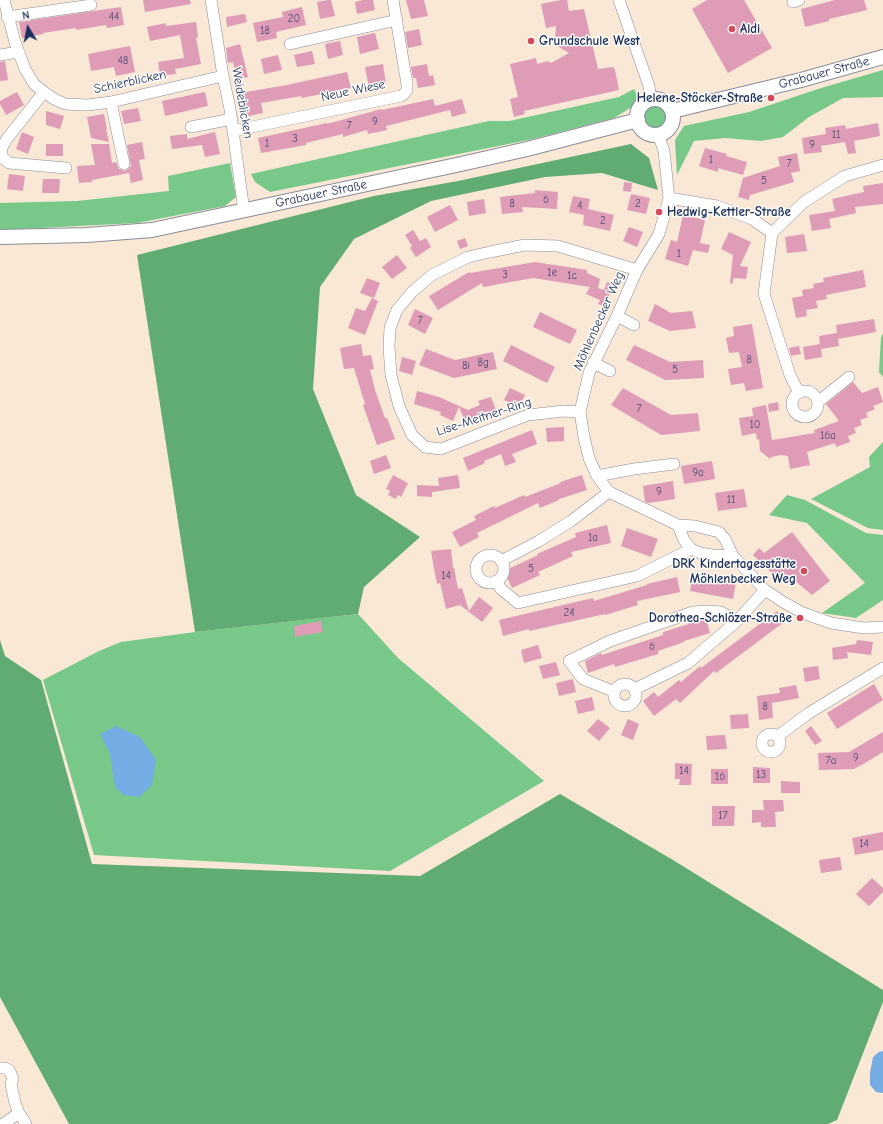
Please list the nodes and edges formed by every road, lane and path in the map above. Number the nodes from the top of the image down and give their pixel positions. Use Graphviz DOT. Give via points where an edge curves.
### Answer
graph roads {
  1 [pos="4,0"];
  2 [pos="222,0"];
  3 [pos="394,0"];
  4 [pos="619,0"];
  5 [pos="211,4"];
  6 [pos="91,5"];
  7 [pos="7,17"];
  8 [pos="397,20"];
  9 [pos="290,44"];
  10 [pos="18,52"];
  11 [pos="0,55"];
  12 [pos="883,57"];
  13 [pos="223,76"];
  14 [pos="44,92"];
  15 [pos="650,100"];
  16 [pos="111,102"];
  17 [pos="672,111"];
  18 [pos="232,119"];
  19 [pos="638,120"];
  20 [pos="191,127"];
  21 [pos="233,131"];
  22 [pos="658,134"];
  23 [pos="124,164"];
  24 [pos="883,165"];
  25 [pos="66,168"];
  26 [pos="669,198"];
  27 [pos="244,211"];
  28 [pos="772,233"];
  29 [pos="0,237"];
  30 [pos="637,270"];
  31 [pos="617,316"];
  32 [pos="634,325"];
  33 [pos="593,363"];
  34 [pos="610,371"];
  35 [pos="849,376"];
  36 [pos="799,393"];
  37 [pos="818,402"];
  38 [pos="580,412"];
  39 [pos="674,464"];
  40 [pos="597,476"];
  41 [pos="609,492"];
  42 [pos="678,526"];
  43 [pos="691,549"];
  44 [pos="733,556"];
  45 [pos="501,561"];
  46 [pos="496,581"];
  47 [pos="765,590"];
  48 [pos="737,621"];
  49 [pos="883,627"];
  50 [pos="883,668"];
  51 [pos="635,689"];
  52 [pos="615,692"];
  53 [pos="778,736"];
  54 [pos="0,1068"];
  55 [pos="19,1113"];
  56 [pos="3,1124"];
  57 [pos="26,1124"];
  1 -- 7 [label="street, Schierblicken"];
  2 -- 5 [label="street"];
  3 -- 8 [label="street, Neue Wiese"];
  4 -- 15 [label="street" via="649,86"];
  5 -- 13 [label="street, Weideblicken"];
  6 -- 7 [label="street"];
  7 -- 10 [label="street, Schierblicken"];
  8 -- 9 [label="street"];
  8 -- 21 [label="street, Neue Wiese" via="407,84 404,94"];
  10 -- 11 [label="street"];
  10 -- 14 [label="street, Schierblicken" via="31,79"];
  12 -- 17 [label="main road, Grabauer Straße"];
  13 -- 16 [label="street, Schierblicken"];
  13 -- 18 [label="street, Weideblicken"];
  14 -- 16 [label="street, Schierblicken" via="66,104"];
  14 -- 25 [label="street" via="6,140 1,153 9,163"];
  15 -- 17 [label="main road" via="661,100"];
  15 -- 19 [label="main road" via="639,110"];
  16 -- 23 [label="street"];
  17 -- 22 [label="main road" via="670,126"];
  18 -- 20 [label="street"];
  18 -- 21 [label="street, Weideblicken"];
  19 -- 22 [label="main road" via="643,130"];
  19 -- 27 [label="main road, Grabauer Straße" via="468,163"];
  21 -- 27 [label="street, Weideblicken"];
  22 -- 26 [label="street, Möhlenbecker Weg" via="664,151"];
  24 -- 28 [label="street" via="845,176 804,202"];
  26 -- 28 [label="street" via="717,206 752,219"];
  26 -- 30 [label="street, Möhlenbecker Weg" via="659,234"];
  27 -- 29 [label="main road, Grabauer Straße" via="152,230 87,235"];
  28 -- 36 [label="street" via="764,294 790,376"];
  30 -- 31 [label="street, Möhlenbecker Weg"];
  30 -- 38 [label="street, Lise-Meitner-Ring" via="558,246 525,245 468,258 432,275 412,292 397,310 390,328 391,374 399,406 412,434 425,447 441,449 528,415"];
  31 -- 32 [label="street"];
  31 -- 33 [label="street, Möhlenbecker Weg"];
  33 -- 34 [label="street"];
  33 -- 38 [label="street, Möhlenbecker Weg"];
  35 -- 37 [label="street"];
  36 -- 37 [label="street" via="811,392"];
  36 -- 37 [label="street" via="792,404 793,409 803,418 812,416 817,410"];
  38 -- 40 [label="street, Möhlenbecker Weg" via="589,458"];
  39 -- 40 [label="street" via="634,468"];
  40 -- 41 [label="street, Möhlenbecker Weg"];
  41 -- 42 [label="street, Möhlenbecker Weg"];
  41 -- 45 [label="street" via="571,521"];
  42 -- 43 [label="street"];
  42 -- 44 [label="street, Möhlenbecker Weg" via="695,526 719,532"];
  43 -- 44 [label="street" via="700,553"];
  43 -- 46 [label="street" via="637,576 518,603 501,589"];
  44 -- 47 [label="street, Möhlenbecker Weg"];
  45 -- 46 [label="street" via="504,570"];
  45 -- 46 [label="street" via="496,556 487,555 476,564 476,573 482,581"];
  47 -- 48 [label="street"];
  47 -- 49 [label="street, Möhlenbecker Weg" via="803,613 831,623 864,628"];
  48 -- 51 [label="street" via="688,663"];
  48 -- 52 [label="street" via="721,612 692,612 610,641 569,661 582,679"];
  50 -- 53 [label="street" via="809,713"];
  51 -- 52 [label="street" via="629,685 622,685"];
  51 -- 52 [label="street" via="636,700 626,706 616,702"];
  54 -- 55 [label="street" via="9,1070 11,1074 13,1094"];
  55 -- 56 [label="street"];
  55 -- 57 [label="street"];
}
